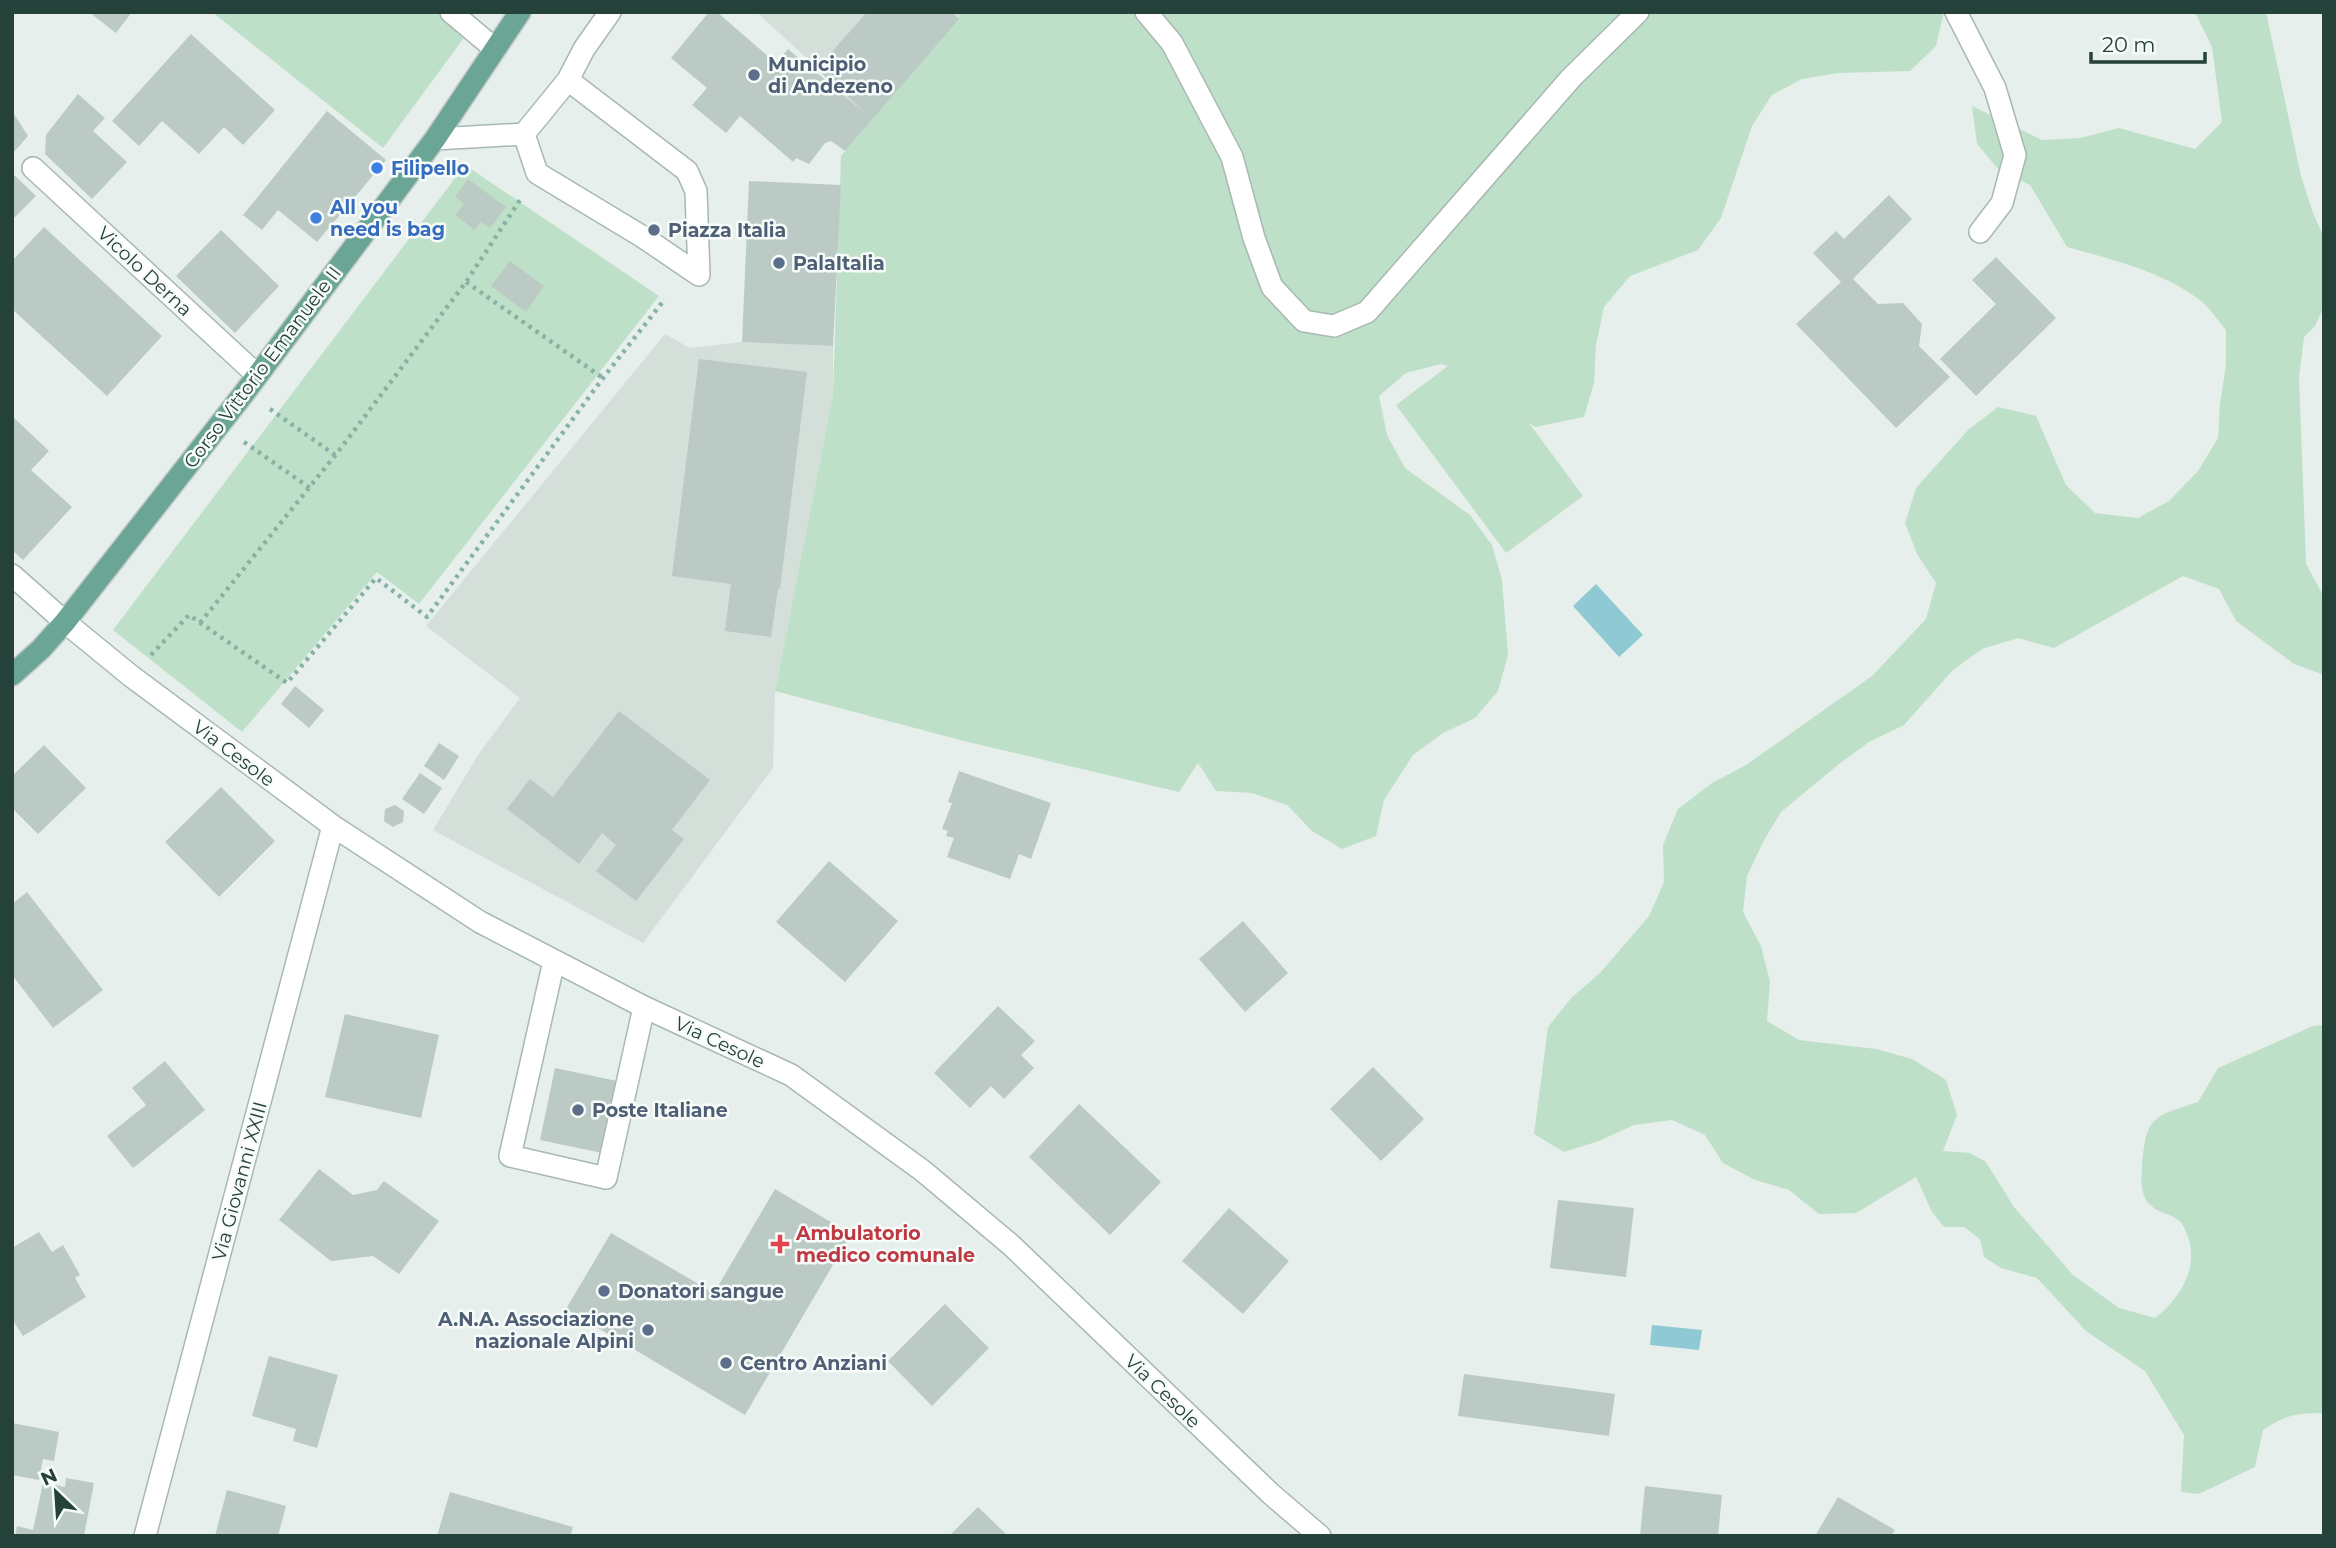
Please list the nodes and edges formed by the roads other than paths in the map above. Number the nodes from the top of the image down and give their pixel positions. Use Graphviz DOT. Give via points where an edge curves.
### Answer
graph roads {
  1 [pos="451,12"];
  2 [pos="520,12"];
  3 [pos="610,12"];
  4 [pos="1146,12"];
  5 [pos="1639,12"];
  6 [pos="1956,12"];
  7 [pos="495,49"];
  8 [pos="568,80"];
  9 [pos="524,134"];
  10 [pos="435,139"];
  11 [pos="33,168"];
  12 [pos="1980,232"];
  13 [pos="251,383"];
  14 [pos="12,575"];
  15 [pos="65,622"];
  16 [pos="12,675"];
  17 [pos="333,826"];
  18 [pos="554,961"];
  19 [pos="644,1007"];
  20 [pos="145,1536"];
  21 [pos="1320,1536"];
  1 -- 7 [label="street"];
  2 -- 7 [label="main road, Corso Vittorio Emanuele II"];
  3 -- 8 [label="street"];
  4 -- 5 [label="street" via="1172,43 1232,157 1272,287 1304,321 1334,326 1367,312 1571,78"];
  6 -- 12 [label="street" via="1995,88 2015,155 2002,203"];
  7 -- 10 [label="main road, Corso Vittorio Emanuele II"];
  8 -- 9 [label="street"];
  8 -- 9 [label="street" via="687,171 696,191 699,275 537,173"];
  9 -- 10 [label="street"];
  10 -- 13 [label="main road, Corso Vittorio Emanuele II"];
  11 -- 13 [label="street, Vicolo Derna"];
  13 -- 15 [label="main road, Corso Vittorio Emanuele II"];
  14 -- 15 [label="street, Via Cesole"];
  15 -- 16 [label="main road, Corso Vittorio Emanuele II"];
  15 -- 17 [label="street, Via Cesole"];
  17 -- 18 [label="street, Via Cesole" via="480,922"];
  17 -- 20 [label="street, Via Giovanni XXIII"];
  18 -- 19 [label="street, Via Cesole"];
  18 -- 19 [label="street" via="510,1157 606,1178"];
  19 -- 21 [label="street, Via Cesole" via="791,1076 923,1171 1011,1245"];
}
